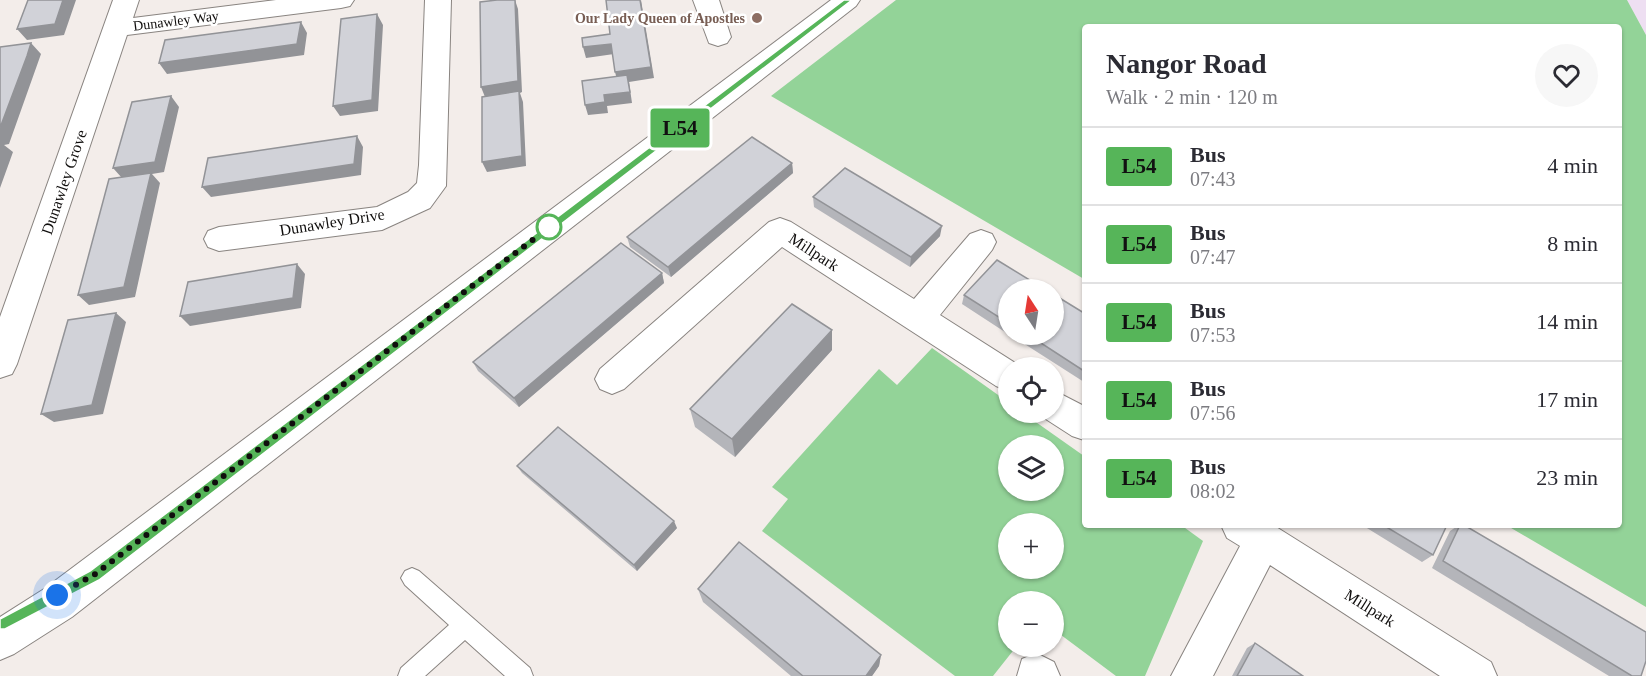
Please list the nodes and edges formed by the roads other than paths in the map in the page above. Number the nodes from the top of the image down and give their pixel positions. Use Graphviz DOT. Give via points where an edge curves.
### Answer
graph roads {
  1 [pos="126,0"];
  2 [pos="341,0"];
  3 [pos="438,0"];
  4 [pos="706,0"];
  5 [pos="847,0"];
  6 [pos="118,28"];
  7 [pos="718,37"];
  8 [pos="219,239"];
  9 [pos="981,242"];
  10 [pos="918,318"];
  11 [pos="0,364"];
  12 [pos="998,370"];
  13 [pos="612,380"];
  14 [pos="1064,412"];
  15 [pos="1082,424"];
  16 [pos="1251,532"];
  17 [pos="94,575"];
  18 [pos="412,578"];
  19 [pos="58,603"];
  20 [pos="0,624"];
  21 [pos="465,625"];
  22 [pos="0,640"];
  23 [pos="0,656"];
  24 [pos="409,676"];
  25 [pos="522,676"];
  26 [pos="1191,676"];
  27 [pos="1477,676"];
  1 -- 6 [label="street, Dunawley Grove"];
  2 -- 6 [label="street, Dunawley Way"];
  3 -- 8 [label="street, Dunawley Drive" via="433,165 431,186 419,200 382,218"];
  4 -- 7 [label="street"];
  5 -- 17 [label="street"];
  6 -- 11 [label="street, Dunawley Grove"];
  9 -- 10 [label="street"];
  10 -- 12 [label="street, Millpark"];
  10 -- 13 [label="street, Millpark" via="780,230"];
  14 -- 15 [label="street"];
  16 -- 26 [label="street, Millpark"];
  16 -- 27 [label="street, Millpark"];
  17 -- 19 [label="street"];
  17 -- 20 [label="street"];
  18 -- 21 [label="lane"];
  19 -- 22 [label="street"];
  19 -- 23 [label="street"];
  21 -- 24 [label="lane"];
  21 -- 25 [label="lane"];
}
